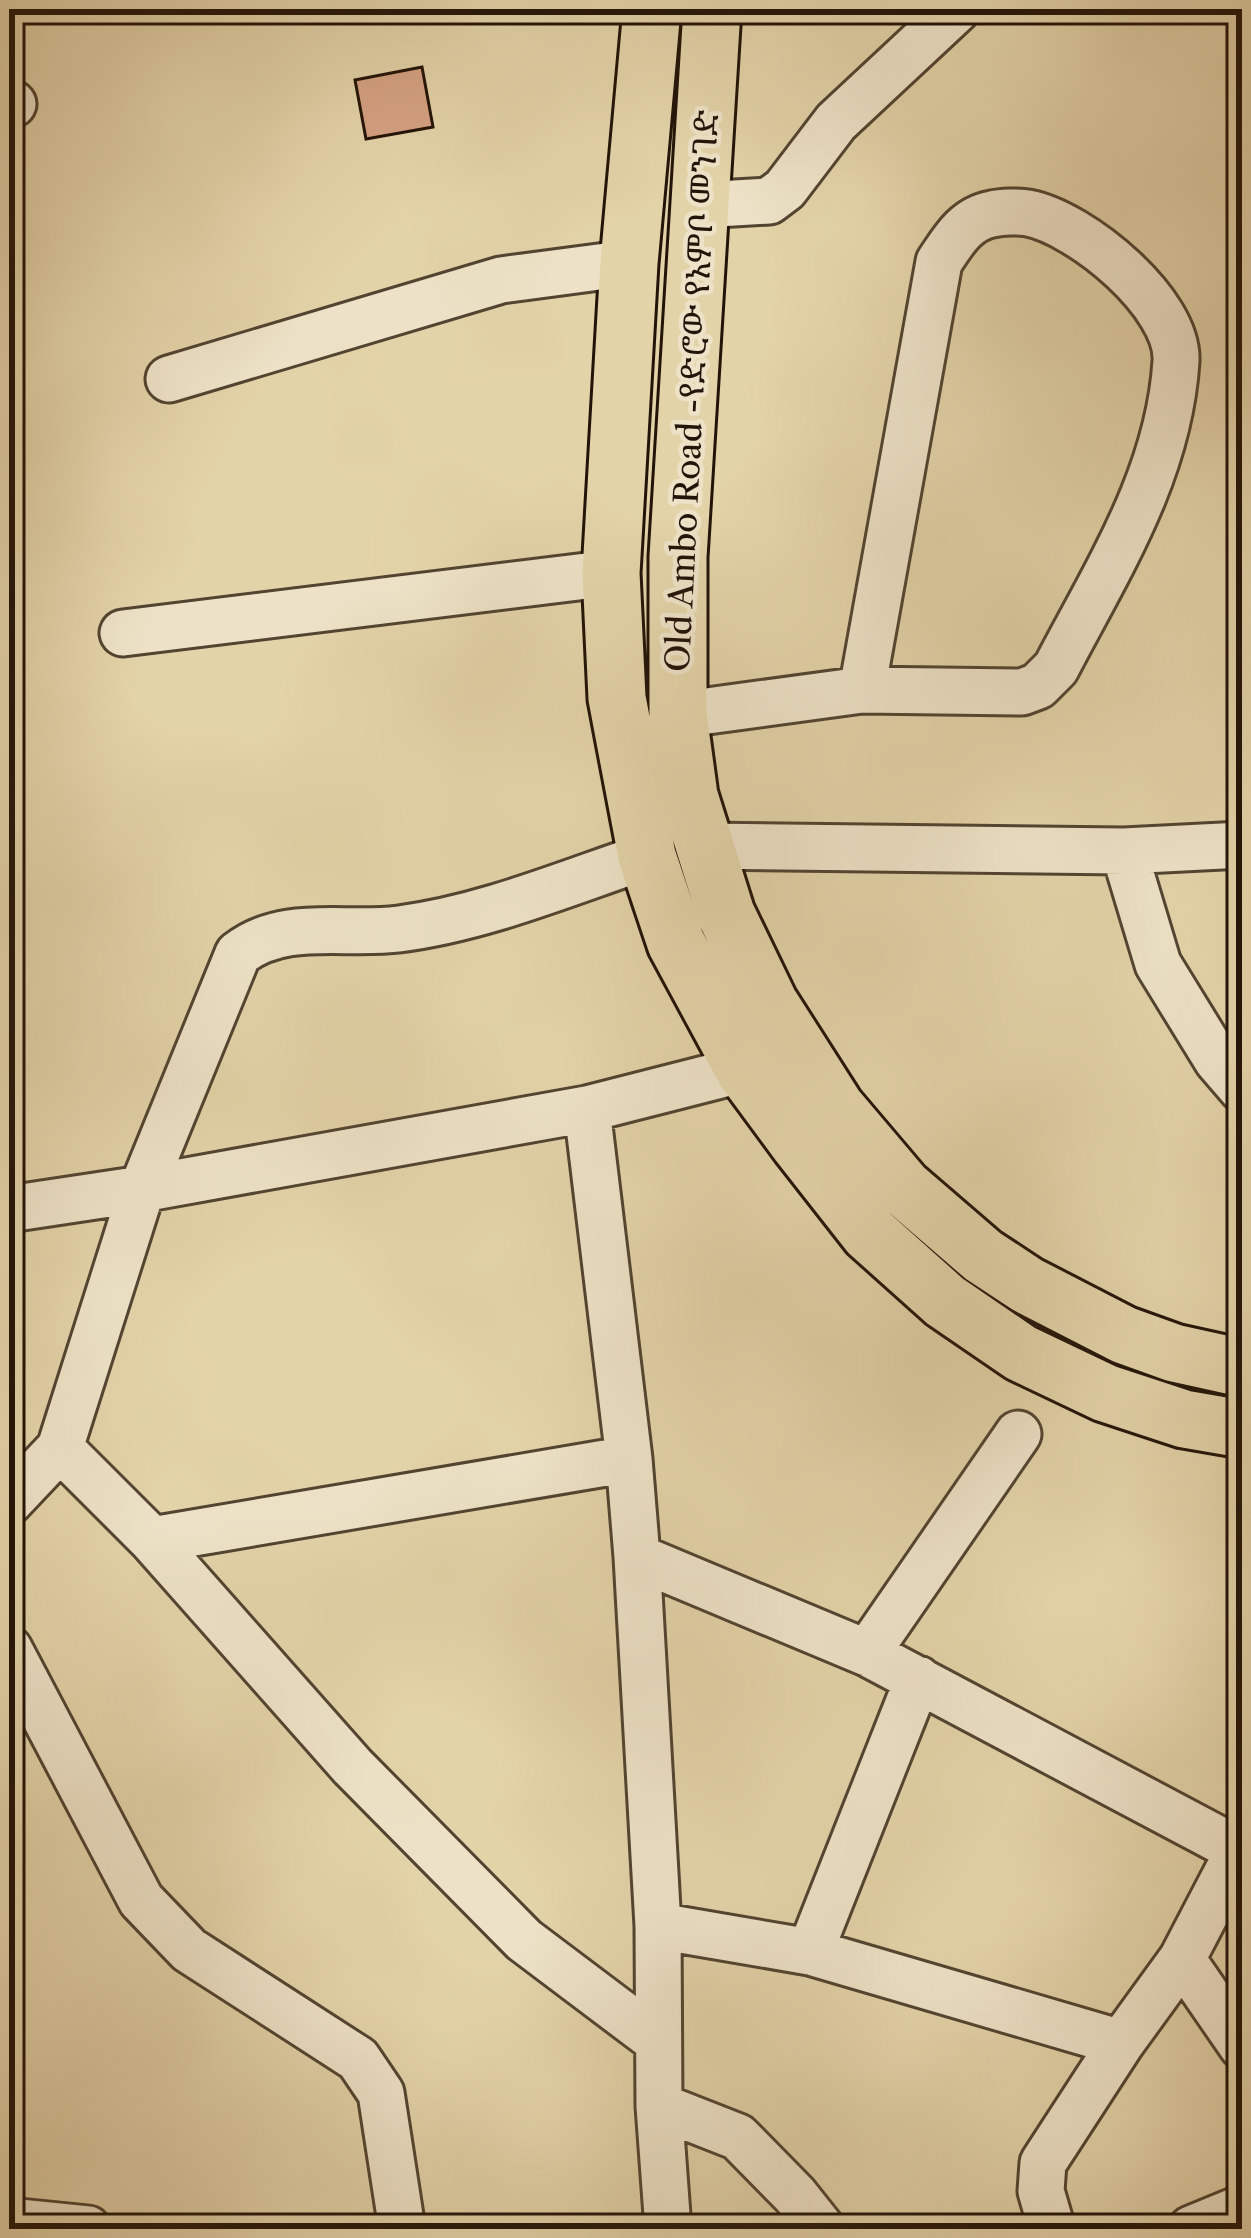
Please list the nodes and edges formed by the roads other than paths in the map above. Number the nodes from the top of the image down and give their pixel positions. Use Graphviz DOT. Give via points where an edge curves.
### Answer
graph roads {
  1 [pos="652,9"];
  2 [pos="712,9"];
  3 [pos="957,9"];
  4 [pos="700,205"];
  5 [pos="629,262"];
  6 [pos="169,379"];
  7 [pos="611,573"];
  8 [pos="123,633"];
  9 [pos="862,690"];
  10 [pos="678,715"];
  11 [pos="704,845"];
  12 [pos="1242,845"];
  13 [pos="1124,851"];
  14 [pos="647,856"];
  15 [pos="744,1069"];
  16 [pos="1242,1089"];
  17 [pos="586,1109"];
  18 [pos="142,1189"];
  19 [pos="9,1209"];
  20 [pos="1242,1368"];
  21 [pos="1242,1429"];
  22 [pos="1018,1434"];
  23 [pos="60,1448"];
  24 [pos="629,1459"];
  25 [pos="9,1502"];
  26 [pos="152,1540"];
  27 [pos="637,1557"];
  28 [pos="9,1649"];
  29 [pos="867,1653"];
  30 [pos="918,1679"];
  31 [pos="1241,1849"];
  32 [pos="658,1926"];
  33 [pos="810,1952"];
  34 [pos="1182,1958"];
  35 [pos="658,2041"];
  36 [pos="1120,2043"];
  37 [pos="1242,2046"];
  38 [pos="659,2106"];
  39 [pos="1242,2208"];
  40 [pos="9,2221"];
  41 [pos="88,2229"];
  42 [pos="402,2229"];
  43 [pos="668,2229"];
  44 [pos="822,2229"];
  45 [pos="1052,2229"];
  46 [pos="1191,2229"];
  1 -- 5 [label="main road, Old Ambo Road -የድሮው የአምቦ መንገድ"];
  2 -- 4 [label="main road, Old Ambo Road -የድሮው የአምቦ መንገድ"];
  3 -- 4 [label="street" via="836,122 770,201"];
  4 -- 10 [label="main road, Old Ambo Road -የድሮው የአምቦ መንገድ" via="678,557"];
  5 -- 6 [label="street" via="501,280"];
  5 -- 7 [label="main road, Old Ambo Road -የድሮው የአምቦ መንገድ"];
  7 -- 8 [label="street"];
  7 -- 14 [label="main road, Old Ambo Road -የድሮው የአምቦ መንገድ" via="617,698"];
  9 -- 9 [label="street" via="1038,686 1056,668 1144,500 1177,357 1170,327 1147,291 1077,232 1028,213 989,214 960,230 939,262"];
  9 -- 10 [label="street"];
  10 -- 11 [label="main road, Old Ambo Road -የድሮው የአምቦ መንገድ" via="688,796"];
  11 -- 13 [label="street"];
  11 -- 20 [label="main road, Old Ambo Road -የድሮው የአምቦ መንገድ" via="769,1004 836,1108 903,1187 1027,1286 1124,1335"];
  12 -- 13 [label="street"];
  13 -- 16 [label="street" via="1158,964"];
  14 -- 15 [label="main road, Old Ambo Road -የድሮው የአምቦ መንገድ" via="676,943"];
  14 -- 18 [label="street" via="494,908 398,929 255,940 238,954"];
  15 -- 17 [label="street"];
  15 -- 21 [label="main road, Old Ambo Road -የድሮው የአምቦ መንገድ" via="869,1232 945,1301 1021,1353 1105,1393"];
  17 -- 18 [label="street"];
  17 -- 24 [label="street"];
  18 -- 19 [label="street"];
  18 -- 23 [label="street"];
  22 -- 29 [label="street"];
  23 -- 25 [label="street"];
  23 -- 26 [label="street"];
  24 -- 26 [label="street"];
  24 -- 27 [label="street"];
  26 -- 35 [label="street" via="352,1766 524,1940"];
  27 -- 29 [label="street"];
  27 -- 32 [label="street"];
  28 -- 42 [label="street" via="141,1900 189,1950 358,2060 381,2093"];
  29 -- 30 [label="street"];
  30 -- 31 [label="street"];
  30 -- 33 [label="street"];
  31 -- 34 [label="street"];
  32 -- 33 [label="street"];
  32 -- 35 [label="street"];
  33 -- 36 [label="street"];
  34 -- 36 [label="street"];
  34 -- 37 [label="street"];
  35 -- 38 [label="street"];
  36 -- 45 [label="street" via="1043,2163"];
  38 -- 43 [label="street"];
  38 -- 44 [label="street" via="738,2137"];
  39 -- 46 [label="street"];
  40 -- 41 [label="street"];
}
